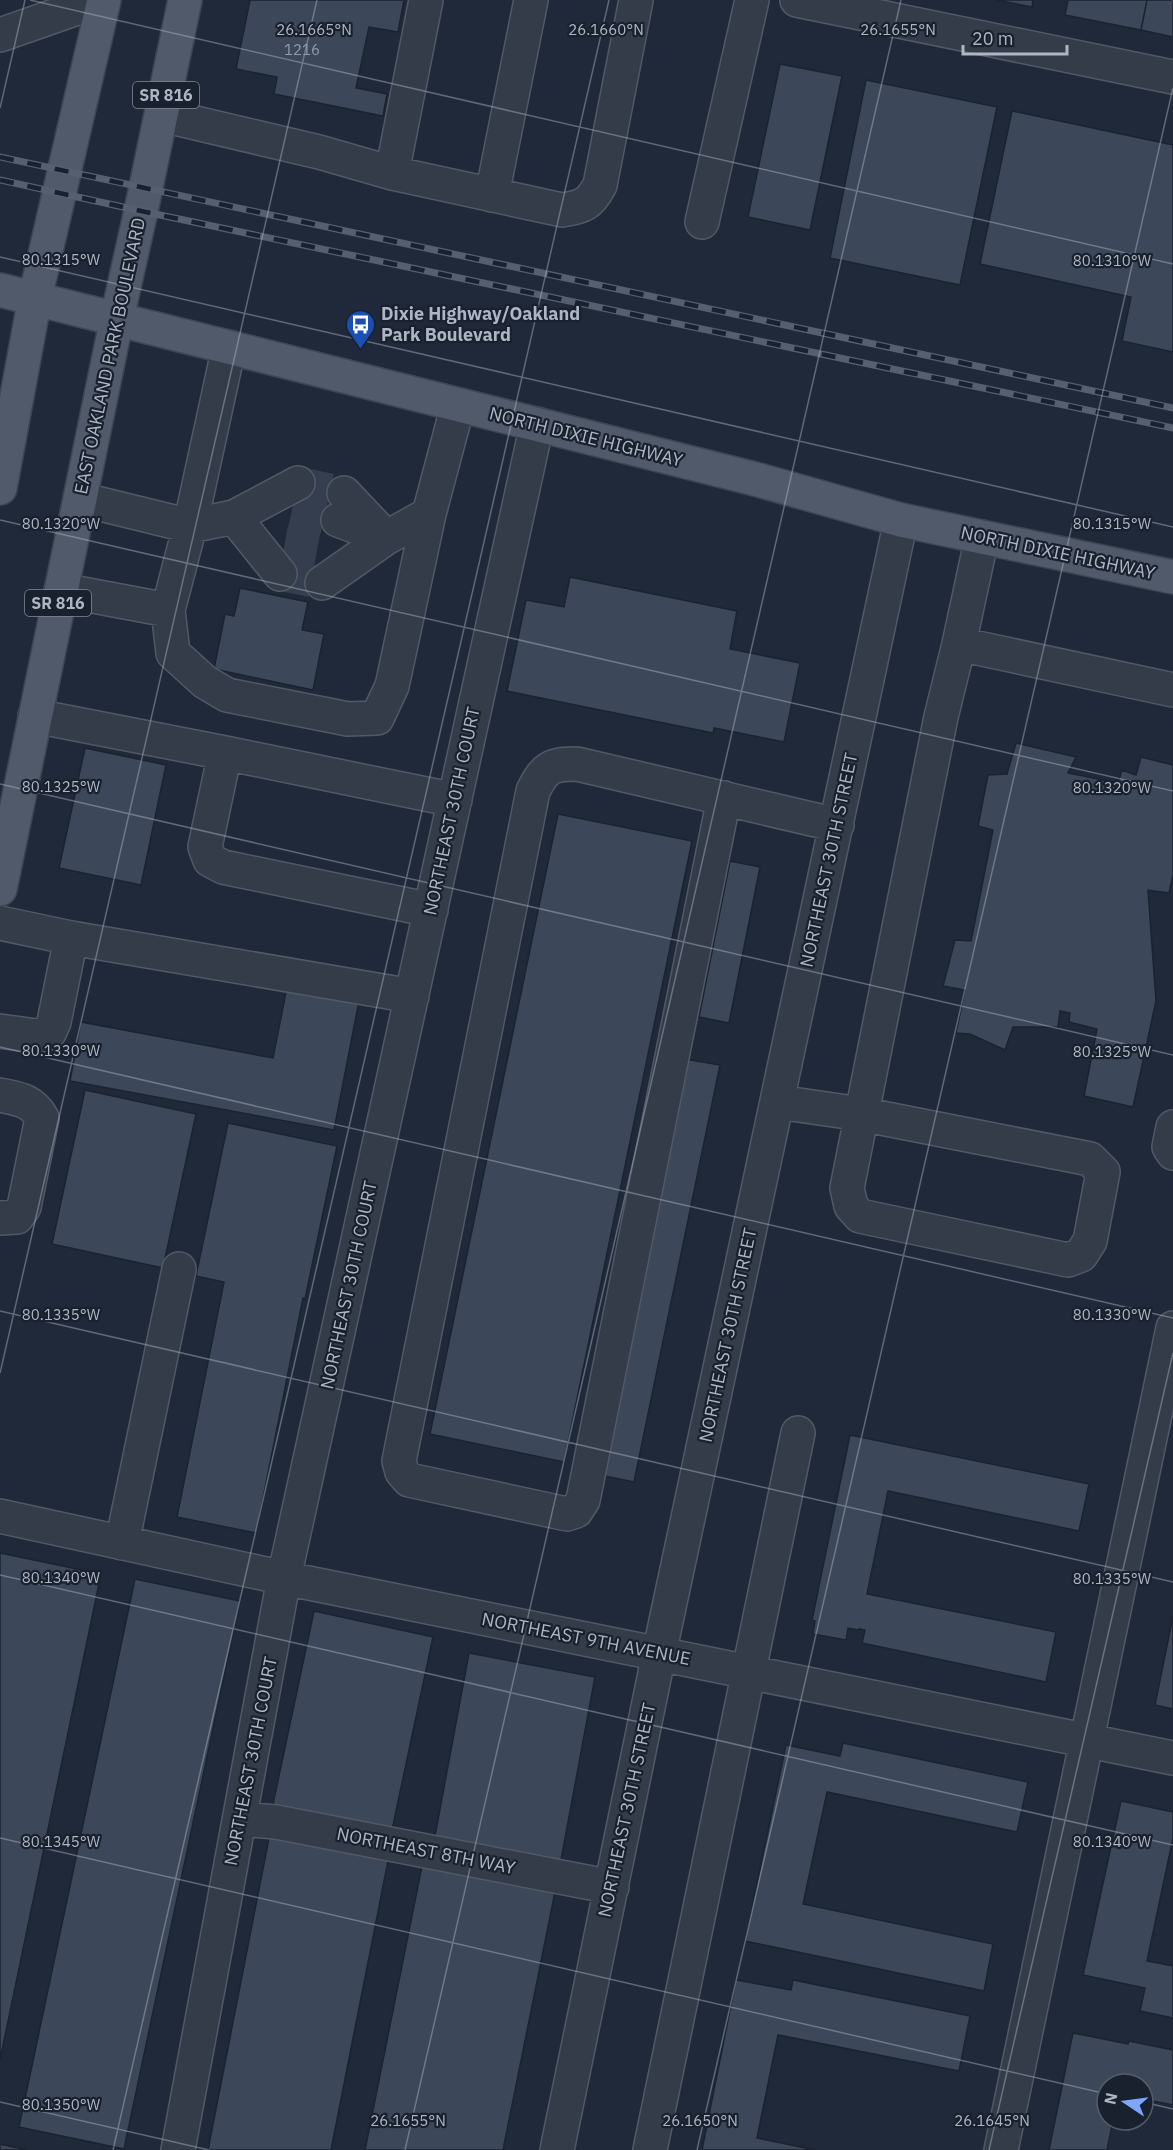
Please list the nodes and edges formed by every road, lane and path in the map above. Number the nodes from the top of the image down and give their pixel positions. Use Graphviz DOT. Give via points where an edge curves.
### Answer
graph roads {
  1 [pos="102,0"];
  2 [pos="185,0"];
  3 [pos="426,0"];
  4 [pos="531,0"];
  5 [pos="636,0"];
  6 [pos="752,0"];
  7 [pos="798,0"];
  8 [pos="0,35"];
  9 [pos="1173,77"];
  10 [pos="162,115"];
  11 [pos="392,173"];
  12 [pos="492,195"];
  13 [pos="702,222"];
  14 [pos="0,290"];
  15 [pos="35,298"];
  16 [pos="117,318"];
  17 [pos="229,346"];
  18 [pos="458,405"];
  19 [pos="537,424"];
  20 [pos="0,483"];
  21 [pos="295,496"];
  22 [pos="80,499"];
  23 [pos="429,514"];
  24 [pos="234,517"];
  25 [pos="901,520"];
  26 [pos="190,526"];
  27 [pos="982,537"];
  28 [pos="386,538"];
  29 [pos="283,558"];
  30 [pos="1173,577"];
  31 [pos="322,582"];
  32 [pos="61,590"];
  33 [pos="168,610"];
  34 [pos="959,644"];
  35 [pos="1173,690"];
  36 [pos="35,716"];
  37 [pos="225,753"];
  38 [pos="724,798"];
  39 [pos="455,800"];
  40 [pos="837,825"];
  41 [pos="0,889"];
  42 [pos="431,910"];
  43 [pos="0,923"];
  44 [pos="71,938"];
  45 [pos="412,996"];
  46 [pos="0,1031"];
  47 [pos="0,1095"];
  48 [pos="778,1102"];
  49 [pos="861,1114"];
  50 [pos="1173,1127"];
  51 [pos="1173,1154"];
  52 [pos="0,1218"];
  53 [pos="179,1269"];
  54 [pos="1173,1328"];
  55 [pos="798,1433"];
  56 [pos="0,1516"];
  57 [pos="122,1543"];
  58 [pos="284,1578"];
  59 [pos="660,1654"];
  60 [pos="748,1672"];
  61 [pos="1086,1740"];
  62 [pos="1173,1758"];
  63 [pos="240,1819"];
  64 [pos="612,1887"];
  65 [pos="178,2150"];
  66 [pos="557,2150"];
  67 [pos="650,2150"];
  68 [pos="1001,2150"];
  1 -- 8 [label="street"];
  1 -- 15 [label="main road"];
  2 -- 10 [label="main road, EAST OAKLAND PARK BOULEVARD / SR 816"];
  3 -- 11 [label="street"];
  4 -- 12 [label="street"];
  5 -- 12 [label="street" via="600,185 593,199 562,210"];
  6 -- 13 [label="street"];
  7 -- 9 [label="street"];
  10 -- 11 [label="street"];
  10 -- 16 [label="main road, EAST OAKLAND PARK BOULEVARD / SR 816"];
  11 -- 12 [label="street"];
  14 -- 15 [label="main road, NORTH DIXIE HIGHWAY"];
  15 -- 16 [label="main road, NORTH DIXIE HIGHWAY"];
  15 -- 20 [label="main road"];
  16 -- 17 [label="main road, NORTH DIXIE HIGHWAY"];
  16 -- 22 [label="main road, EAST OAKLAND PARK BOULEVARD / SR 816"];
  17 -- 18 [label="main road, NORTH DIXIE HIGHWAY"];
  17 -- 26 [label="street"];
  18 -- 19 [label="main road, NORTH DIXIE HIGHWAY"];
  18 -- 23 [label="street"];
  19 -- 25 [label="main road, NORTH DIXIE HIGHWAY"];
  19 -- 39 [label="street, NORTHEAST 30TH COURT"];
  21 -- 24 [label="street"];
  22 -- 26 [label="street"];
  22 -- 32 [label="main road, EAST OAKLAND PARK BOULEVARD / SR 816"];
  23 -- 28 [label="street"];
  23 -- 33 [label="street" via="392,686 377,718 348,719 227,694 173,653"];
  24 -- 26 [label="street"];
  24 -- 29 [label="street"];
  25 -- 27 [label="main road, NORTH DIXIE HIGHWAY"];
  25 -- 40 [label="street, NORTHEAST 30TH STREET"];
  26 -- 33 [label="street"];
  27 -- 30 [label="main road, NORTH DIXIE HIGHWAY"];
  27 -- 34 [label="street"];
  28 -- 28 [label="street" via="337,521"];
  28 -- 31 [label="street"];
  32 -- 33 [label="street"];
  32 -- 36 [label="main road, EAST OAKLAND PARK BOULEVARD / SR 816"];
  34 -- 35 [label="street"];
  34 -- 49 [label="street"];
  36 -- 37 [label="street"];
  36 -- 41 [label="main road, EAST OAKLAND PARK BOULEVARD / SR 816"];
  37 -- 39 [label="street"];
  37 -- 42 [label="street" via="205,848 210,860 223,867"];
  38 -- 38 [label="street" via="583,1500 576,1511 567,1514 409,1480 399,1461 533,790 550,767 577,764"];
  38 -- 40 [label="street"];
  39 -- 42 [label="street, NORTHEAST 30TH COURT"];
  40 -- 48 [label="street, NORTHEAST 30TH STREET"];
  42 -- 45 [label="street, NORTHEAST 30TH COURT"];
  43 -- 44 [label="street"];
  44 -- 45 [label="street"];
  44 -- 46 [label="street" via="49,1033 36,1036"];
  45 -- 58 [label="street, NORTHEAST 30TH COURT"];
  47 -- 52 [label="street" via="26,1100 42,1118 24,1207 17,1217"];
  48 -- 49 [label="street"];
  48 -- 59 [label="street, NORTHEAST 30TH STREET"];
  49 -- 49 [label="street" via="847,1188 851,1206 860,1216 1068,1260 1081,1255 1090,1241 1102,1172 1090,1159"];
  50 -- 51 [label="street" via="1169,1147"];
  53 -- 57 [label="street"];
  54 -- 61 [label="street"];
  55 -- 60 [label="street"];
  56 -- 57 [label="street, NORTHEAST 9TH AVENUE"];
  57 -- 58 [label="street, NORTHEAST 9TH AVENUE"];
  58 -- 59 [label="street, NORTHEAST 9TH AVENUE"];
  58 -- 63 [label="street, NORTHEAST 30TH COURT"];
  59 -- 60 [label="street, NORTHEAST 9TH AVENUE"];
  59 -- 64 [label="street, NORTHEAST 30TH STREET"];
  60 -- 61 [label="street, NORTHEAST 9TH AVENUE"];
  60 -- 67 [label="street"];
  61 -- 62 [label="street, NORTHEAST 9TH AVENUE"];
  61 -- 68 [label="street"];
  63 -- 64 [label="street, NORTHEAST 8TH WAY" via="276,1822"];
  63 -- 65 [label="street, NORTHEAST 30TH COURT"];
  64 -- 66 [label="street, NORTHEAST 30TH STREET"];
}
